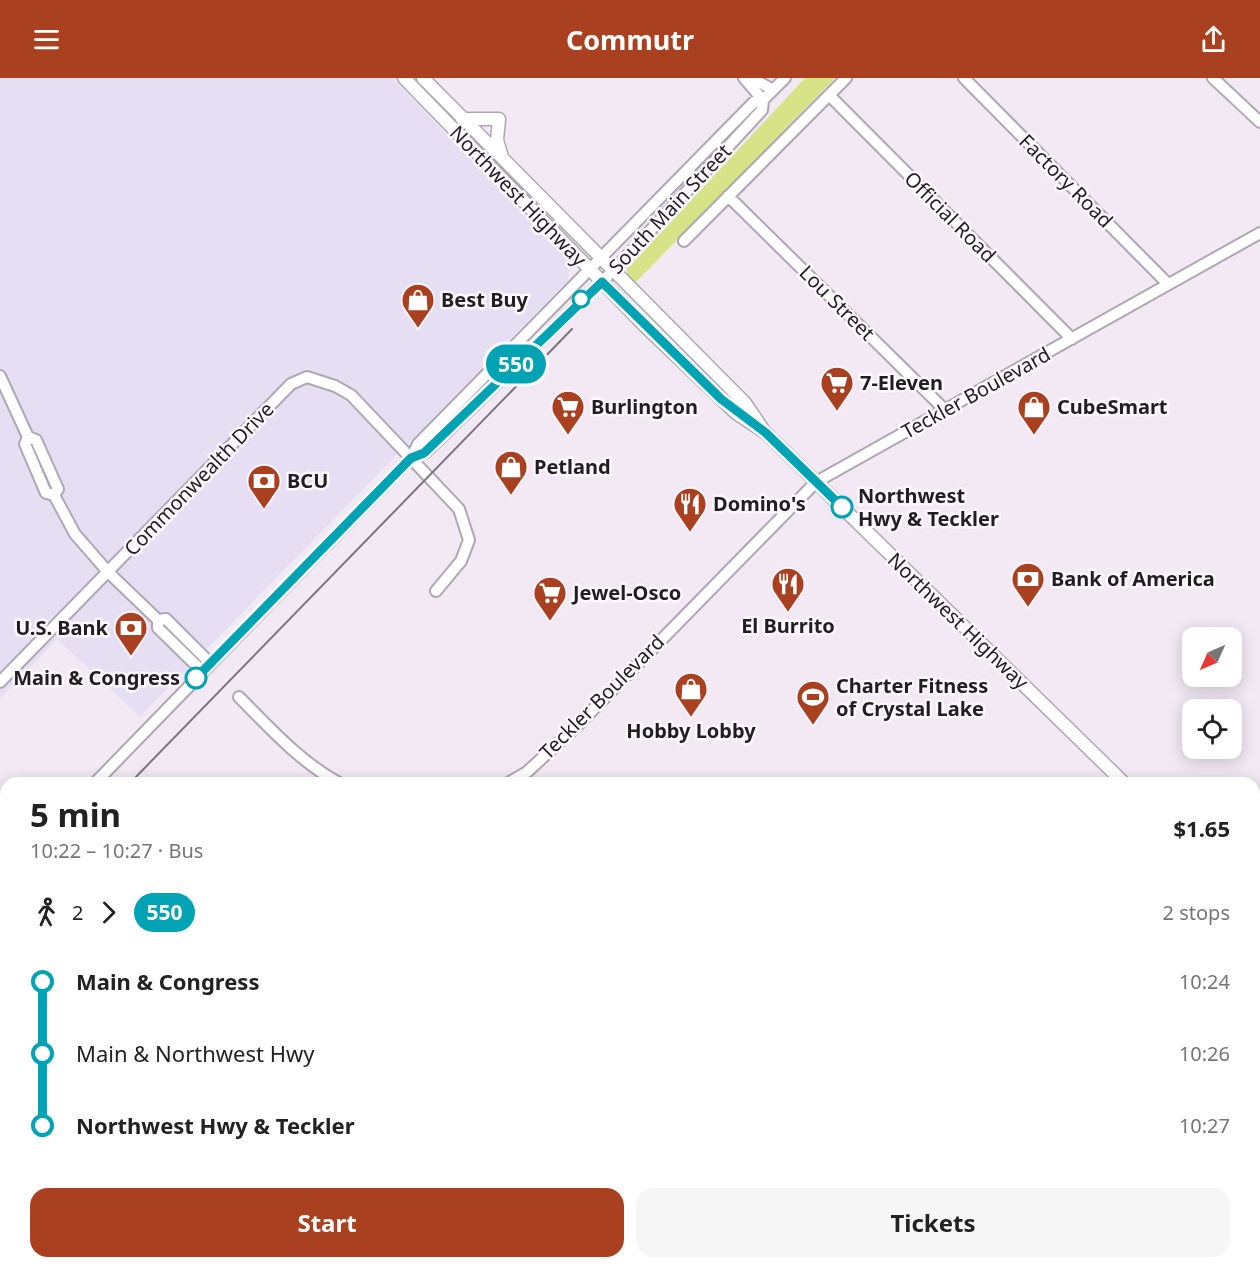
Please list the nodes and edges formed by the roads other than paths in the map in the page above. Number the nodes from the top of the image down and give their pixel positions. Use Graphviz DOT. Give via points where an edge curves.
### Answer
graph roads {
  1 [pos="404,78"];
  2 [pos="423,78"];
  3 [pos="744,78"];
  4 [pos="752,78"];
  5 [pos="785,78"];
  6 [pos="846,78"];
  7 [pos="964,78"];
  8 [pos="1213,78"];
  9 [pos="773,90"];
  10 [pos="829,95"];
  11 [pos="763,100"];
  12 [pos="462,119"];
  13 [pos="1260,122"];
  14 [pos="506,164"];
  15 [pos="728,196"];
  16 [pos="1260,233"];
  17 [pos="684,241"];
  18 [pos="601,259"];
  19 [pos="590,270"];
  20 [pos="613,271"];
  21 [pos="602,282"];
  22 [pos="1168,284"];
  23 [pos="1072,339"];
  24 [pos="0,376"];
  25 [pos="945,410"];
  26 [pos="766,433"];
  27 [pos="411,458"];
  28 [pos="816,482"];
  29 [pos="108,572"];
  30 [pos="436,591"];
  31 [pos="206,667"];
  32 [pos="0,682"];
  33 [pos="239,697"];
  34 [pos="101,777"];
  35 [pos="328,777"];
  36 [pos="518,777"];
  37 [pos="1118,777"];
  1 -- 19 [label="main road, Northwest Highway"];
  2 -- 12 [label="main road, Northwest Highway"];
  3 -- 11 [label="street"];
  4 -- 9 [label="street"];
  5 -- 9 [label="street, South Main Street"];
  6 -- 10 [label="street"];
  7 -- 22 [label="street, Factory Road"];
  8 -- 13 [label="street"];
  9 -- 11 [label="street, South Main Street"];
  10 -- 15 [label="street"];
  10 -- 23 [label="street, Official Road"];
  11 -- 18 [label="street, South Main Street" via="754,102"];
  11 -- 20 [label="street, South Main Street" via="762,110"];
  12 -- 14 [label="main road, Northwest Highway"];
  12 -- 14 [label="main road" via="500,118 498,149"];
  14 -- 18 [label="main road, Northwest Highway"];
  15 -- 17 [label="street"];
  15 -- 25 [label="street, Lou Street"];
  16 -- 22 [label="street, Teckler Boulevard"];
  18 -- 19 [label="street, South Main Street"];
  18 -- 20 [label="main road, Northwest Highway"];
  19 -- 21 [label="main road, Northwest Highway"];
  19 -- 27 [label="street, South Main Street" via="418,444"];
  20 -- 21 [label="street, South Main Street"];
  20 -- 26 [label="main road, Northwest Highway" via="745,403"];
  21 -- 26 [label="main road, Northwest Highway" via="736,413"];
  21 -- 27 [label="street, South Main Street" via="424,453"];
  22 -- 23 [label="street, Teckler Boulevard"];
  23 -- 25 [label="street, Teckler Boulevard"];
  24 -- 29 [label="street" via="28,437 25,444 46,493 54,495 75,534"];
  25 -- 28 [label="street, Teckler Boulevard"];
  26 -- 28 [label="main road, Northwest Highway"];
  27 -- 29 [label="street, Commonwealth Drive" via="351,395 307,377 291,384"];
  27 -- 30 [label="street, Commonwealth Drive" via="459,508 469,540 461,561"];
  27 -- 31 [label="street, South Main Street"];
  28 -- 36 [label="street, Teckler Boulevard" via="579,724"];
  28 -- 37 [label="main road, Northwest Highway"];
  29 -- 31 [label="street" via="158,620 158,628"];
  29 -- 32 [label="street, Commonwealth Drive"];
  31 -- 34 [label="street, South Main Street"];
  33 -- 35 [label="street" via="289,747"];
}
